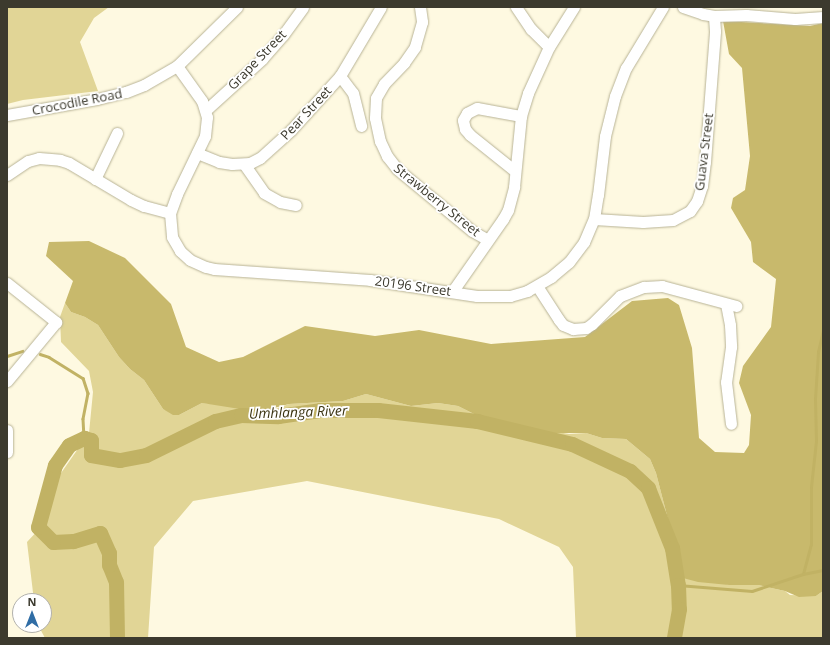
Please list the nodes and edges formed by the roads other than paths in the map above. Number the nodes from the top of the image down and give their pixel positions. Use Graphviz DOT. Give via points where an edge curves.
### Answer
graph roads {
  1 [pos="237,7"];
  2 [pos="303,7"];
  3 [pos="381,7"];
  4 [pos="420,7"];
  5 [pos="516,7"];
  6 [pos="574,7"];
  7 [pos="663,7"];
  8 [pos="682,7"];
  9 [pos="714,16"];
  10 [pos="823,17"];
  11 [pos="549,47"];
  12 [pos="176,66"];
  13 [pos="340,76"];
  14 [pos="206,110"];
  15 [pos="7,116"];
  16 [pos="521,116"];
  17 [pos="361,126"];
  18 [pos="117,132"];
  19 [pos="197,153"];
  20 [pos="244,164"];
  21 [pos="515,171"];
  22 [pos="7,174"];
  23 [pos="95,179"];
  24 [pos="296,205"];
  25 [pos="170,213"];
  26 [pos="594,219"];
  27 [pos="488,240"];
  28 [pos="7,283"];
  29 [pos="537,286"];
  30 [pos="452,292"];
  31 [pos="7,381"];
  32 [pos="731,424"];
  33 [pos="7,430"];
  34 [pos="7,452"];
  1 -- 12 [label="street, Crocodile Road"];
  2 -- 14 [label="street, Grape Street" via="262,59"];
  3 -- 13 [label="street, Pear Street"];
  4 -- 27 [label="street, Strawberry Street" via="422,22 416,47 384,84 376,98 374,106 377,131 387,156 397,169 472,231"];
  5 -- 11 [label="street" via="531,29"];
  6 -- 11 [label="street"];
  7 -- 26 [label="street, 20196 Street" via="626,68 614,96 605,136"];
  8 -- 9 [label="street"];
  9 -- 10 [label="street" via="746,15 795,19"];
  9 -- 26 [label="street, Guava Street" via="715,38 705,162 698,201 690,211 673,220 643,222"];
  11 -- 16 [label="street" via="528,93"];
  12 -- 14 [label="street"];
  12 -- 15 [label="street, Crocodile Road" via="144,85 126,92"];
  13 -- 17 [label="street" via="353,93"];
  13 -- 20 [label="street, Pear Street" via="278,143 260,158"];
  14 -- 19 [label="street, 20196 Street" via="207,126"];
  16 -- 21 [label="street"];
  16 -- 21 [label="street" via="477,108 467,113 463,120 470,135"];
  18 -- 23 [label="street"];
  19 -- 20 [label="street, Pear Street" via="219,162"];
  19 -- 25 [label="street, 20196 Street"];
  20 -- 24 [label="street" via="264,193 280,202"];
  21 -- 27 [label="street" via="510,203 503,219"];
  22 -- 23 [label="street" via="28,161 52,158 69,163"];
  23 -- 25 [label="street" via="144,206"];
  25 -- 30 [label="street, 20196 Street" via="170,230 176,244 185,256 206,267 370,280"];
  26 -- 29 [label="street, 20196 Street" via="584,242 569,262"];
  27 -- 30 [label="street"];
  28 -- 31 [label="street" via="56,322"];
  29 -- 30 [label="street, 20196 Street" via="518,294 499,297"];
  29 -- 32 [label="street" via="559,320 573,329 586,328 620,296 644,287 662,286 731,305 731,347 726,382"];
  33 -- 34 [label="street"];
}
